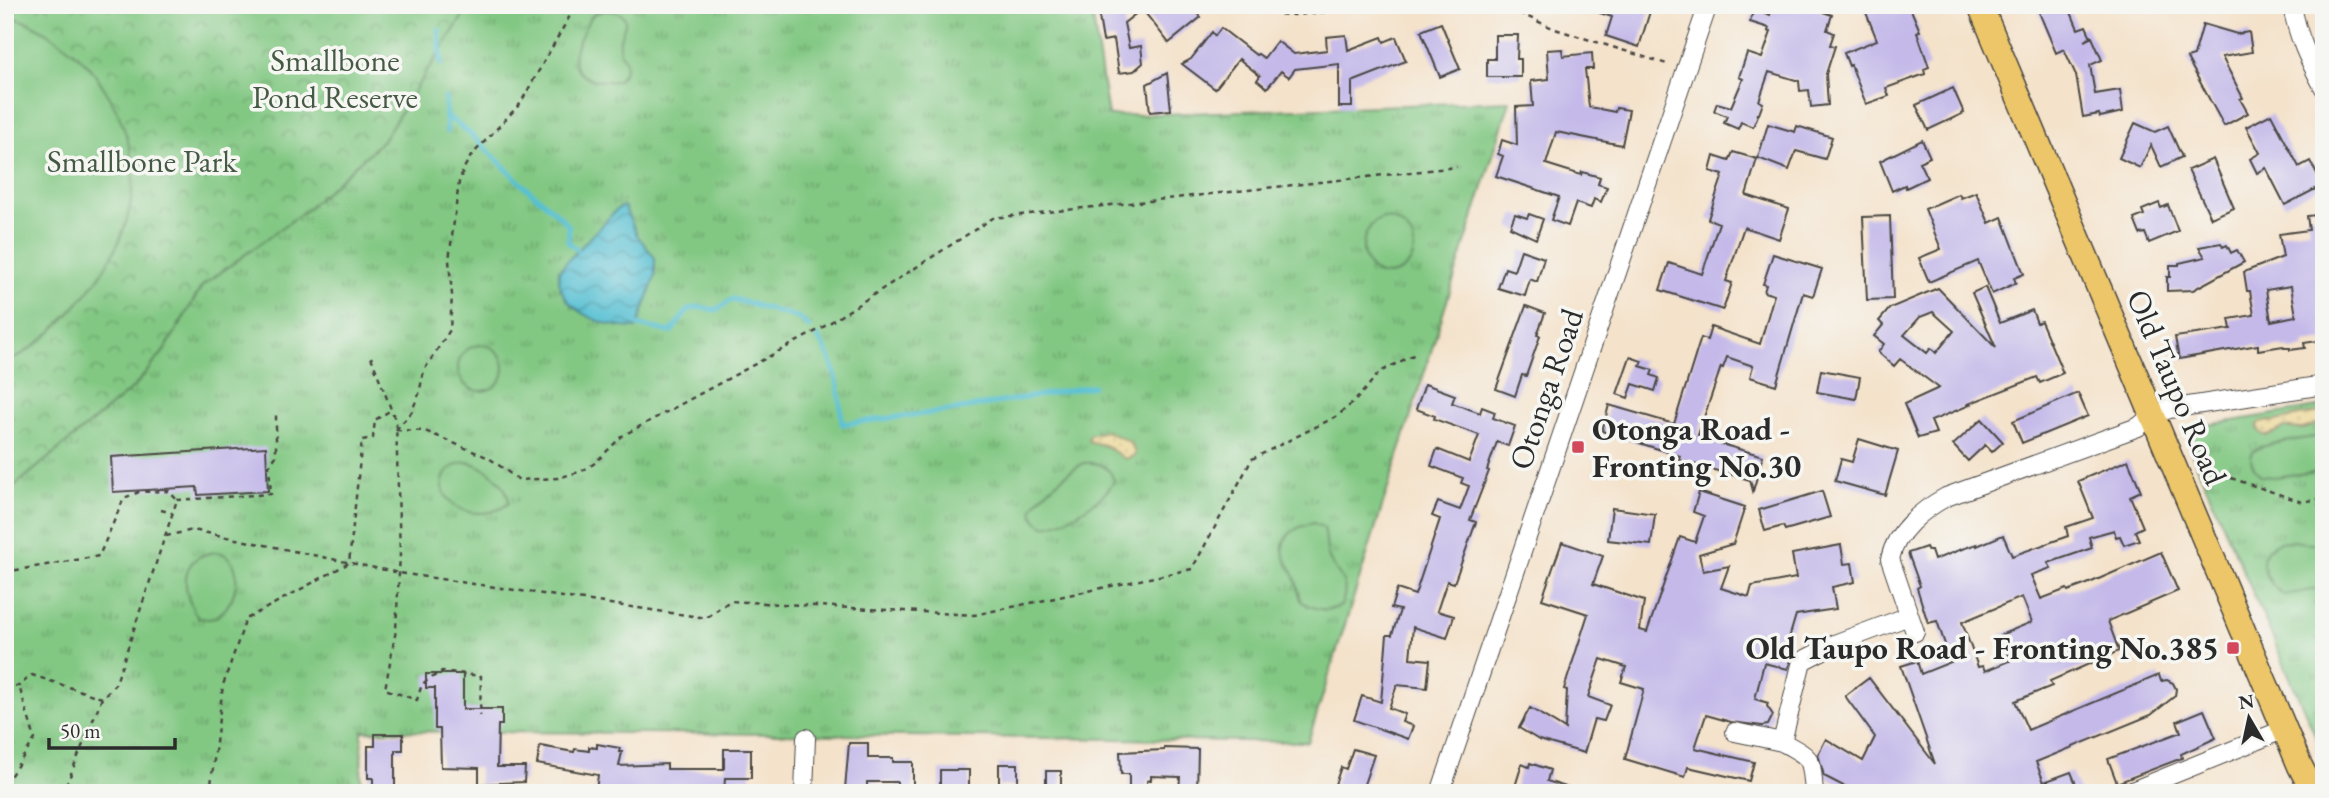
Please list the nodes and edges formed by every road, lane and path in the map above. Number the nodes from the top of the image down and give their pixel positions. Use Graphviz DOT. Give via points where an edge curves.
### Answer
graph roads {
  1 [pos="576,5"];
  2 [pos="1252,5"];
  3 [pos="1395,5"];
  4 [pos="1457,5"];
  5 [pos="1475,5"];
  6 [pos="1501,5"];
  7 [pos="1708,5"];
  8 [pos="1980,5"];
  9 [pos="2292,5"];
  10 [pos="1686,71"];
  11 [pos="2324,88"];
  12 [pos="1457,167"];
  13 [pos="1417,352"];
  14 [pos="371,357"];
  15 [pos="2324,385"];
  16 [pos="391,410"];
  17 [pos="276,412"];
  18 [pos="2153,415"];
  19 [pos="2202,422"];
  20 [pos="396,430"];
  21 [pos="2186,446"];
  22 [pos="2231,478"];
  23 [pos="2324,498"];
  24 [pos="177,500"];
  25 [pos="162,510"];
  26 [pos="172,513"];
  27 [pos="166,536"];
  28 [pos="349,563"];
  29 [pos="5,572"];
  30 [pos="399,573"];
  31 [pos="5,686"];
  32 [pos="19,686"];
  33 [pos="102,698"];
  34 [pos="480,716"];
  35 [pos="2285,729"];
  36 [pos="1735,732"];
  37 [pos="806,738"];
  38 [pos="1782,742"];
  39 [pos="5,784"];
  40 [pos="63,793"];
  41 [pos="210,793"];
  42 [pos="804,793"];
  43 [pos="1440,793"];
  44 [pos="1814,793"];
  45 [pos="2127,793"];
  46 [pos="2314,793"];
  1 -- 20 [label="path" via="520,104 471,156 459,182 449,260 450,330 424,370 411,414"];
  2 -- 3 [label="path" via="1296,15"];
  4 -- 5 [label="path"];
  6 -- 10 [label="path" via="1555,29"];
  7 -- 10 [label="street, Otonga Road"];
  8 -- 18 [label="highway, Old Taupo Road"];
  9 -- 11 [label="street" via="2305,53"];
  10 -- 43 [label="street, Otonga Road"];
  12 -- 20 [label="path" via="993,218 820,329 622,436 596,463 558,478 519,480 489,458 425,431"];
  13 -- 30 [label="path" via="1380,372 1336,416 1252,459 1192,569 974,615 730,601 706,618"];
  14 -- 16 [label="path"];
  15 -- 18 [label="street"];
  16 -- 20 [label="path"];
  16 -- 28 [label="path" via="375,420 373,438 362,440"];
  17 -- 24 [label="path" via="276,456 269,466 271,494"];
  18 -- 35 [label="highway, Old Taupo Road"];
  18 -- 38 [label="street" via="2138,427 1932,505 1904,530 1890,559 1912,624 1837,643 1802,661"];
  19 -- 21 [label="path" via="2190,430"];
  20 -- 30 [label="path"];
  22 -- 23 [label="path" via="2302,502"];
  24 -- 26 [label="path"];
  24 -- 29 [label="path" via="169,491 139,492 124,498 99,556"];
  25 -- 26 [label="path"];
  26 -- 27 [label="path"];
  27 -- 28 [label="path" via="193,530"];
  27 -- 33 [label="path" via="116,683"];
  28 -- 30 [label="path"];
  28 -- 41 [label="path" via="246,619 223,685"];
  30 -- 34 [label="path" via="396,630 385,689 417,700 422,684 442,671 481,676"];
  31 -- 32 [label="path"];
  32 -- 33 [label="path" via="32,675"];
  32 -- 39 [label="path" via="35,739"];
  33 -- 40 [label="path"];
  35 -- 45 [label="street"];
  35 -- 46 [label="highway, Old Taupo Road"];
  36 -- 38 [label="street"];
  37 -- 42 [label="street"];
  38 -- 44 [label="street" via="1810,760"];
}
